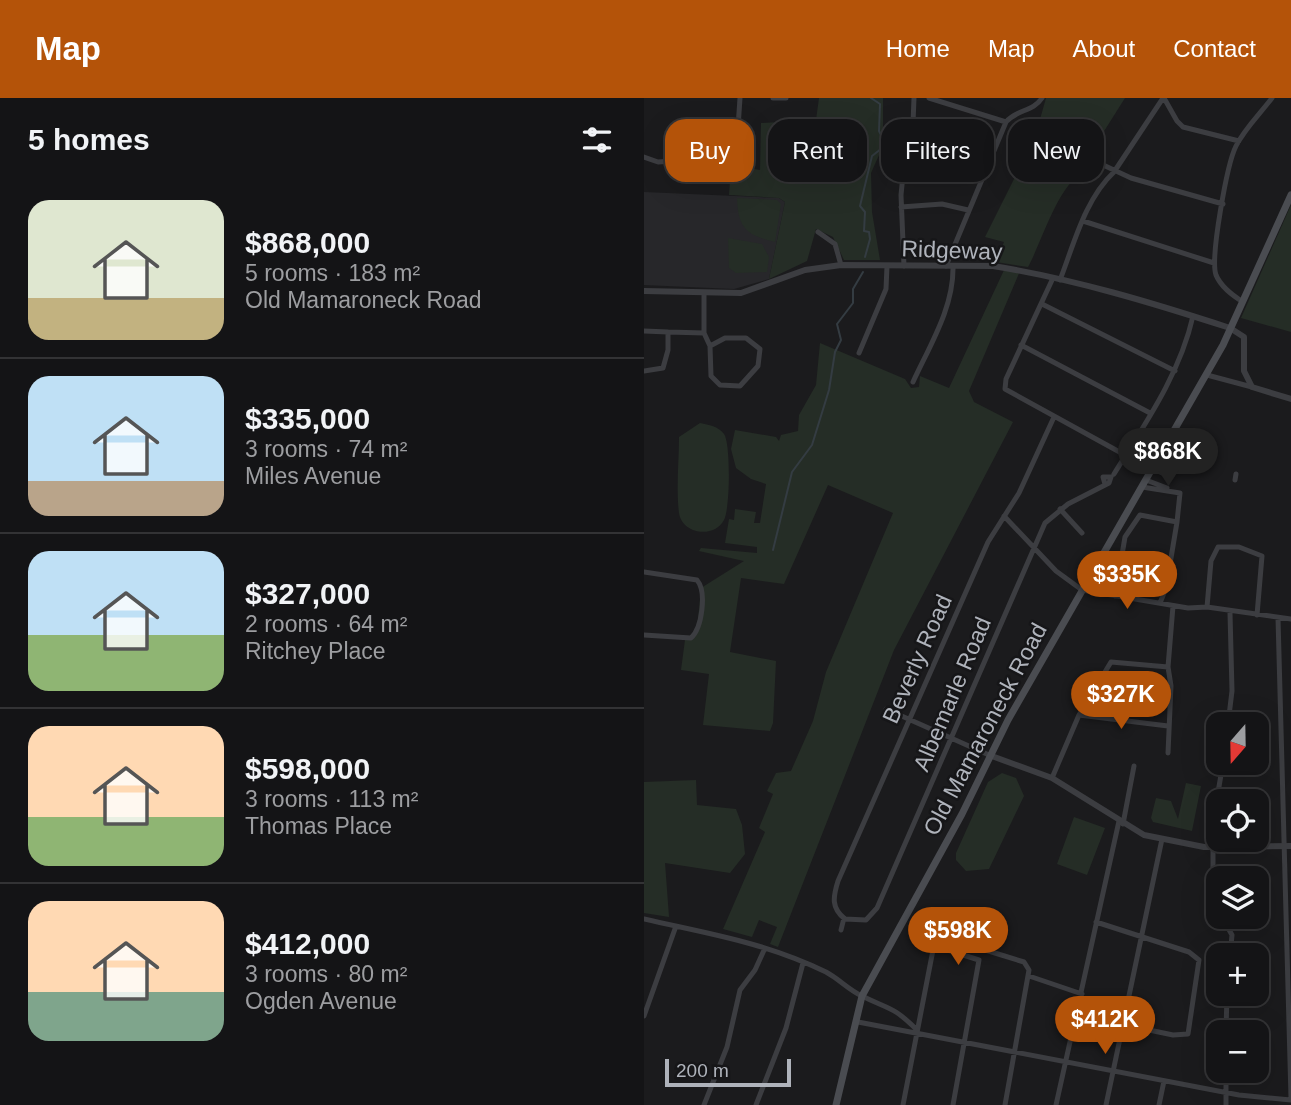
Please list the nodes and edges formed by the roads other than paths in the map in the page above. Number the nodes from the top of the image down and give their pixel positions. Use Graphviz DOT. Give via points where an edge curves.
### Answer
graph roads {
  1 [pos="740,98"];
  2 [pos="773,98"];
  3 [pos="786,98"];
  4 [pos="914,98"];
  5 [pos="929,98"];
  6 [pos="1164,98"];
  7 [pos="1272,98"];
  8 [pos="1041,99"];
  9 [pos="914,119"];
  10 [pos="1006,122"];
  11 [pos="1239,141"];
  12 [pos="994,151"];
  13 [pos="644,157"];
  14 [pos="1104,166"];
  15 [pos="1114,172"];
  16 [pos="903,182"];
  17 [pos="981,182"];
  18 [pos="1291,195"];
  19 [pos="1223,204"];
  20 [pos="901,207"];
  21 [pos="968,210"];
  22 [pos="1083,221"];
  23 [pos="818,232"];
  24 [pos="1214,263"];
  25 [pos="841,265"];
  26 [pos="950,265"];
  27 [pos="887,266"];
  28 [pos="904,266"];
  29 [pos="1056,279"];
  30 [pos="644,291"];
  31 [pos="704,294"];
  32 [pos="1242,302"];
  33 [pos="1042,304"];
  34 [pos="1193,316"];
  35 [pos="1230,328"];
  36 [pos="644,331"];
  37 [pos="668,332"];
  38 [pos="704,332"];
  39 [pos="1021,345"];
  40 [pos="710,346"];
  41 [pos="859,354"];
  42 [pos="644,371"];
  43 [pos="1175,371"];
  44 [pos="1207,375"];
  45 [pos="914,382"];
  46 [pos="1252,387"];
  47 [pos="1291,399"];
  48 [pos="1150,413"];
  49 [pos="1054,417"];
  50 [pos="1125,455"];
  51 [pos="1153,468"];
  52 [pos="1183,468"];
  53 [pos="1114,474"];
  54 [pos="1105,484"];
  55 [pos="1144,484"];
  56 [pos="1060,509"];
  57 [pos="1004,516"];
  58 [pos="1177,522"];
  59 [pos="1082,533"];
  60 [pos="1035,549"];
  61 [pos="644,572"];
  62 [pos="1119,578"];
  63 [pos="1166,588"];
  64 [pos="1082,590"];
  65 [pos="1115,596"];
  66 [pos="1160,603"];
  67 [pos="1173,606"];
  68 [pos="1208,607"];
  69 [pos="1230,613"];
  70 [pos="1257,615"];
  71 [pos="1278,618"];
  72 [pos="1291,619"];
  73 [pos="644,635"];
  74 [pos="1168,667"];
  75 [pos="886,709"];
  76 [pos="1229,712"];
  77 [pos="1079,715"];
  78 [pos="910,720"];
  79 [pos="1168,726"];
  80 [pos="953,738"];
  81 [pos="1168,753"];
  82 [pos="989,755"];
  83 [pos="1134,766"];
  84 [pos="1052,778"];
  85 [pos="1121,822"];
  86 [pos="1161,839"];
  87 [pos="1206,846"];
  88 [pos="1269,846"];
  89 [pos="1288,846"];
  90 [pos="844,918"];
  91 [pos="644,919"];
  92 [pos="1096,922"];
  93 [pos="676,926"];
  94 [pos="841,930"];
  95 [pos="1142,937"];
  96 [pos="765,948"];
  97 [pos="982,949"];
  98 [pos="803,962"];
  99 [pos="1029,976"];
  100 [pos="1082,994"];
  101 [pos="862,996"];
  102 [pos="644,1016"];
  103 [pos="858,1022"];
  104 [pos="1125,1025"];
  105 [pos="916,1031"];
  106 [pos="964,1043"];
  107 [pos="1015,1052"];
  108 [pos="1064,1061"];
  109 [pos="1112,1070"];
  110 [pos="1164,1081"];
  111 [pos="1226,1083"];
  112 [pos="1226,1093"];
  113 [pos="1291,1099"];
  114 [pos="704,1105"];
  115 [pos="756,1105"];
  116 [pos="836,1105"];
  117 [pos="903,1105"];
  118 [pos="953,1105"];
  119 [pos="1005,1105"];
  120 [pos="1056,1105"];
  121 [pos="1107,1105"];
  122 [pos="1159,1105"];
  123 [pos="1226,1105"];
  1 -- 13 [label="street" via="735,172 688,160 657,162"];
  2 -- 3 [label="street"];
  4 -- 9 [label="street"];
  5 -- 10 [label="street"];
  6 -- 11 [label="street" via="1183,127"];
  6 -- 15 [label="street"];
  7 -- 11 [label="street"];
  8 -- 10 [label="street" via="1034,108 1014,113"];
  10 -- 12 [label="street"];
  11 -- 19 [label="street"];
  14 -- 15 [label="street"];
  15 -- 19 [label="street"];
  15 -- 22 [label="street" via="1104,181"];
  16 -- 20 [label="street"];
  17 -- 21 [label="street"];
  18 -- 32 [label="main road, Old Mamaroneck Road"];
  19 -- 24 [label="street"];
  20 -- 21 [label="street" via="942,204"];
  20 -- 28 [label="street"];
  21 -- 26 [label="street"];
  22 -- 24 [label="street"];
  22 -- 29 [label="street"];
  23 -- 25 [label="street" via="835,244"];
  24 -- 32 [label="street" via="1222,284"];
  25 -- 27 [label="street, Ridgeway"];
  25 -- 31 [label="street, Ridgeway" via="805,270 756,290"];
  26 -- 28 [label="street, Ridgeway"];
  26 -- 29 [label="street, Ridgeway" via="993,266"];
  26 -- 45 [label="street" via="952,291 947,308"];
  27 -- 28 [label="street, Ridgeway"];
  27 -- 41 [label="street" via="886,289"];
  29 -- 33 [label="street"];
  29 -- 34 [label="street, Ridgeway"];
  30 -- 31 [label="street, Ridgeway"];
  31 -- 38 [label="street"];
  32 -- 35 [label="main road, Old Mamaroneck Road"];
  33 -- 39 [label="street"];
  33 -- 43 [label="street"];
  34 -- 35 [label="street, Ridgeway"];
  34 -- 43 [label="street"];
  35 -- 44 [label="main road, Old Mamaroneck Road"];
  35 -- 46 [label="street" via="1244,337 1244,371"];
  36 -- 37 [label="street"];
  37 -- 38 [label="street"];
  37 -- 42 [label="street" via="663,368"];
  38 -- 40 [label="street"];
  39 -- 48 [label="street"];
  39 -- 49 [label="street" via="1005,389"];
  40 -- 40 [label="street" via="725,338 751,340 760,349 758,366 740,386 720,385 711,376"];
  43 -- 48 [label="street"];
  44 -- 46 [label="street"];
  44 -- 51 [label="main road, Old Mamaroneck Road"];
  46 -- 47 [label="street"];
  48 -- 50 [label="street"];
  49 -- 50 [label="street"];
  49 -- 57 [label="street, Beverly Road"];
  50 -- 53 [label="street"];
  51 -- 52 [label="street" via="1167,475"];
  51 -- 55 [label="main road, Old Mamaroneck Road"];
  54 -- 56 [label="street, Albemarle Road"];
  55 -- 58 [label="street" via="1180,493"];
  55 -- 64 [label="main road, Old Mamaroneck Road"];
  56 -- 59 [label="street"];
  56 -- 60 [label="street, Albemarle Road" via="1045,523"];
  57 -- 60 [label="street"];
  57 -- 78 [label="street, Beverly Road" via="988,542"];
  58 -- 62 [label="street" via="1140,515 1125,537"];
  58 -- 63 [label="street"];
  60 -- 64 [label="street"];
  60 -- 80 [label="street, Albemarle Road"];
  61 -- 73 [label="street" via="697,580 702,596 697,630 691,638"];
  62 -- 63 [label="street"];
  62 -- 65 [label="street"];
  63 -- 66 [label="street"];
  64 -- 65 [label="street"];
  64 -- 82 [label="main road, Old Mamaroneck Road"];
  65 -- 66 [label="street"];
  66 -- 67 [label="street"];
  67 -- 68 [label="street"];
  67 -- 74 [label="street"];
  68 -- 69 [label="street"];
  68 -- 70 [label="street" via="1212,556 1218,547 1240,547 1262,556"];
  69 -- 70 [label="street"];
  69 -- 76 [label="street"];
  70 -- 71 [label="street"];
  71 -- 72 [label="street"];
  71 -- 89 [label="street"];
  74 -- 77 [label="street" via="1111,662"];
  74 -- 79 [label="street"];
  75 -- 78 [label="street"];
  77 -- 79 [label="street"];
  77 -- 84 [label="street"];
  78 -- 80 [label="street"];
  78 -- 90 [label="street, Beverly Road" via="838,881 833,901"];
  79 -- 81 [label="street"];
  80 -- 82 [label="street"];
  80 -- 90 [label="street, Albemarle Road" via="877,908 860,922"];
  82 -- 84 [label="street"];
  82 -- 101 [label="main road, Old Mamaroneck Road" via="962,814"];
  83 -- 85 [label="street"];
  84 -- 85 [label="street"];
  85 -- 86 [label="street"];
  85 -- 92 [label="street"];
  86 -- 87 [label="street"];
  86 -- 95 [label="street"];
  88 -- 89 [label="street"];
  89 -- 113 [label="street"];
  90 -- 94 [label="street"];
  91 -- 93 [label="street"];
  92 -- 95 [label="street"];
  92 -- 100 [label="street"];
  93 -- 96 [label="street"];
  93 -- 102 [label="street"];
  95 -- 104 [label="street"];
  95 -- 104 [label="street" via="1199,960 1188,1034"];
  96 -- 98 [label="street"];
  96 -- 114 [label="street" via="740,990 727,1046"];
  97 -- 99 [label="street" via="1028,964"];
  98 -- 101 [label="street"];
  98 -- 115 [label="street" via="786,1028"];
  99 -- 100 [label="street"];
  99 -- 107 [label="street"];
  100 -- 108 [label="street"];
  101 -- 103 [label="main road, Old Mamaroneck Road"];
  101 -- 105 [label="street" via="891,1007"];
  103 -- 105 [label="street"];
  103 -- 116 [label="main road, Old Mamaroneck Road"];
  104 -- 109 [label="street"];
  105 -- 106 [label="street"];
  105 -- 106 [label="street" via="933,951 941,948 979,960"];
  105 -- 117 [label="street"];
  106 -- 107 [label="street"];
  106 -- 118 [label="street"];
  107 -- 108 [label="street"];
  107 -- 119 [label="street"];
  108 -- 109 [label="street"];
  108 -- 120 [label="street"];
  109 -- 110 [label="street"];
  109 -- 121 [label="street"];
  110 -- 112 [label="street"];
  110 -- 122 [label="street"];
  111 -- 112 [label="street"];
  112 -- 113 [label="street"];
  112 -- 123 [label="street"];
}
